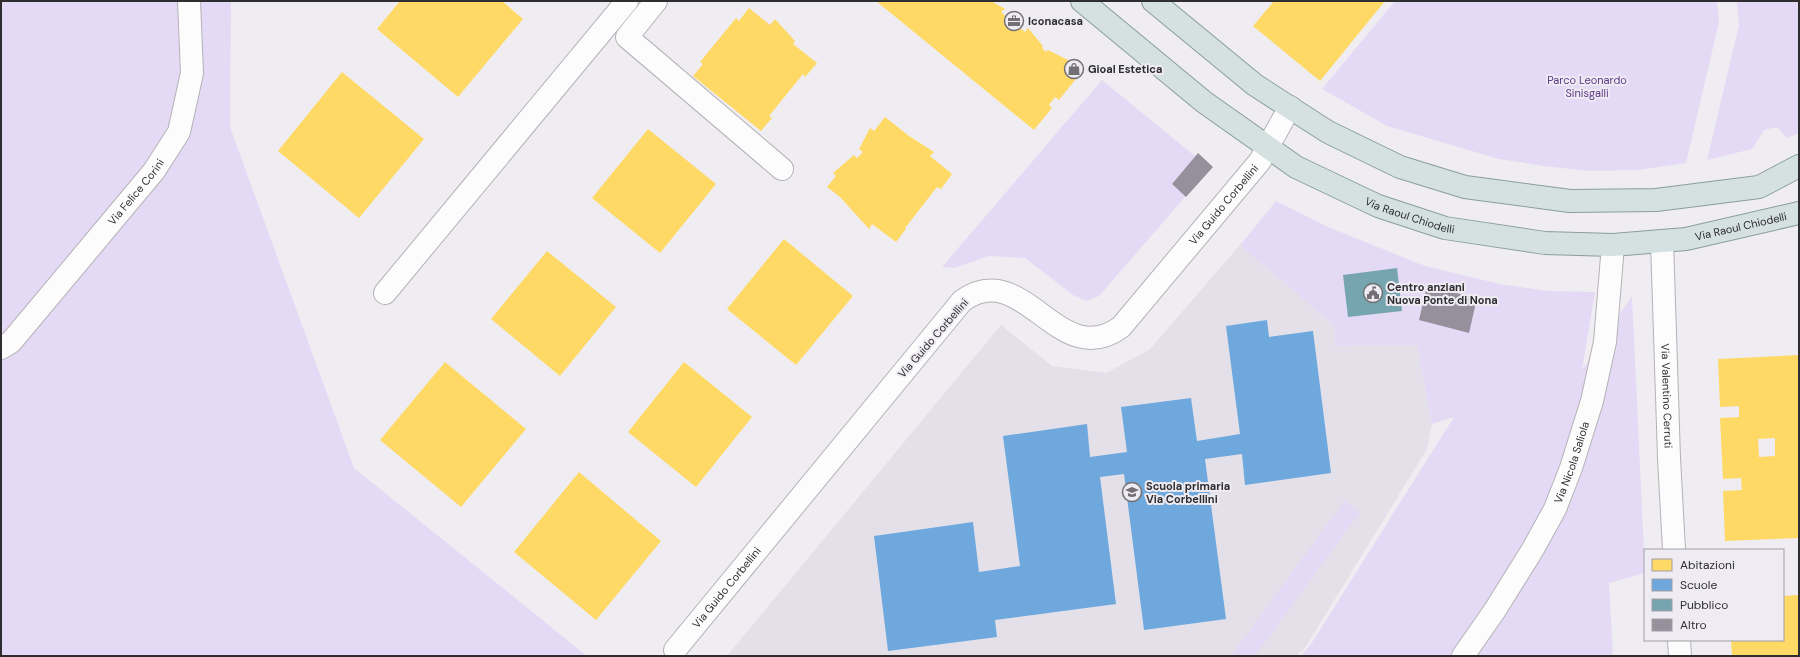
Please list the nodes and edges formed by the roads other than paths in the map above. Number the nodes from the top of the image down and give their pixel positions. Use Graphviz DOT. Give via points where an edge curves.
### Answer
graph roads {
  1 [pos="189,1"];
  2 [pos="627,1"];
  3 [pos="656,1"];
  4 [pos="1082,1"];
  5 [pos="1153,1"];
  6 [pos="1290,107"];
  7 [pos="1267,147"];
  8 [pos="1799,166"];
  9 [pos="782,169"];
  10 [pos="1799,213"];
  11 [pos="1662,241"];
  12 [pos="1613,245"];
  13 [pos="385,293"];
  14 [pos="1,348"];
  15 [pos="1674,549"];
  16 [pos="1679,641"];
  17 [pos="675,650"];
  18 [pos="1463,656"];
  19 [pos="1680,656"];
  1 -- 14 [label="street, Via Felice Corini" via="192,73 179,132 154,172 11,342"];
  2 -- 13 [label="street"];
  3 -- 9 [label="street" via="627,37"];
  4 -- 7 [label="main road, Via Raoul Chiodelli" via="1204,102"];
  5 -- 6 [label="main road" via="1255,85"];
  6 -- 7 [label="street, Via Guido Corbellini"];
  6 -- 8 [label="main road" via="1328,132 1400,167 1465,187 1570,201 1656,200 1759,187"];
  7 -- 12 [label="main road, Via Raoul Chiodelli" via="1296,167 1378,206 1445,228 1545,243"];
  7 -- 17 [label="street, Via Guido Corbellini" via="1260,161 1121,327 1112,333 1088,339 1074,335 1012,295 991,290 962,301"];
  10 -- 11 [label="main road, Via Raoul Chiodelli" via="1686,239"];
  11 -- 12 [label="main road, Via Raoul Chiodelli"];
  11 -- 15 [label="street, Via Valentino Cerruti"];
  12 -- 18 [label="street, Via Nicola Saliola" via="1605,342 1592,401 1571,468 1555,510 1533,549"];
  16 -- 19 [label="street"];
}
